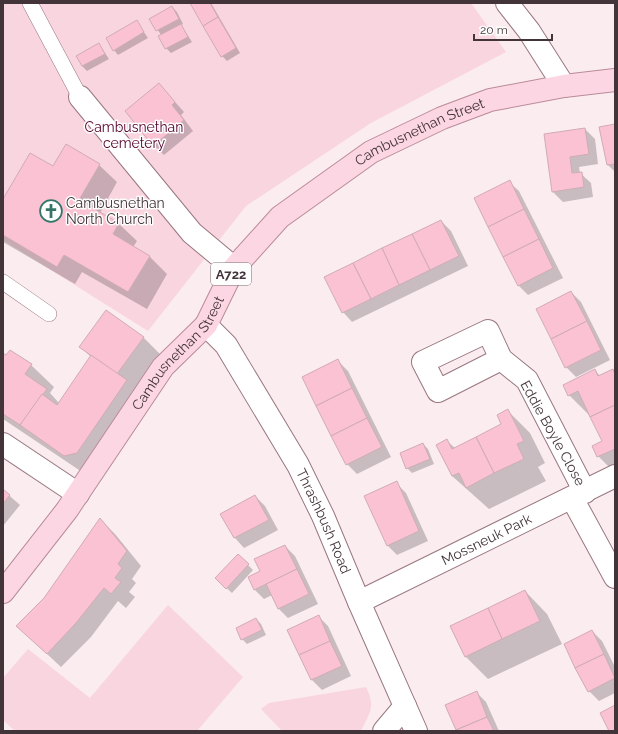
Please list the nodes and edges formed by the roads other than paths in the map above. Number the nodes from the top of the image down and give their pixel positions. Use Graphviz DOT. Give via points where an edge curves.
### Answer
graph roads {
  1 [pos="30,3"];
  2 [pos="507,3"];
  3 [pos="615,80"];
  4 [pos="564,86"];
  5 [pos="80,97"];
  6 [pos="234,268"];
  7 [pos="3,282"];
  8 [pos="49,314"];
  9 [pos="206,326"];
  10 [pos="501,359"];
  11 [pos="3,444"];
  12 [pos="615,476"];
  13 [pos="78,494"];
  14 [pos="579,495"];
  15 [pos="615,577"];
  16 [pos="3,592"];
  17 [pos="359,602"];
  18 [pos="405,706"];
  19 [pos="384,731"];
  20 [pos="416,731"];
  1 -- 5 [label="lane"];
  2 -- 4 [label="street" via="529,31"];
  3 -- 4 [label="main road, A722"];
  4 -- 6 [label="main road, Cambusnethan Street / A722" via="490,100 442,118 371,152 280,217"];
  5 -- 6 [label="street" via="192,233"];
  6 -- 9 [label="main road, Cambusnethan Street / A722"];
  7 -- 8 [label="lane"];
  9 -- 13 [label="main road, Cambusnethan Street / A722" via="163,366"];
  9 -- 17 [label="street, Thrashbush Road" via="226,345 298,464"];
  10 -- 14 [label="street, Eddie Boyle Close" via="527,380"];
  11 -- 13 [label="street"];
  12 -- 14 [label="street, Mossneuk Park"];
  13 -- 16 [label="main road, Cambusnethan Street / A722"];
  14 -- 15 [label="street, Eddie Boyle Close"];
  14 -- 17 [label="street, Mossneuk Park"];
  17 -- 18 [label="street, Thrashbush Road"];
  18 -- 19 [label="street"];
  18 -- 20 [label="street, Thrashbush Road"];
}
